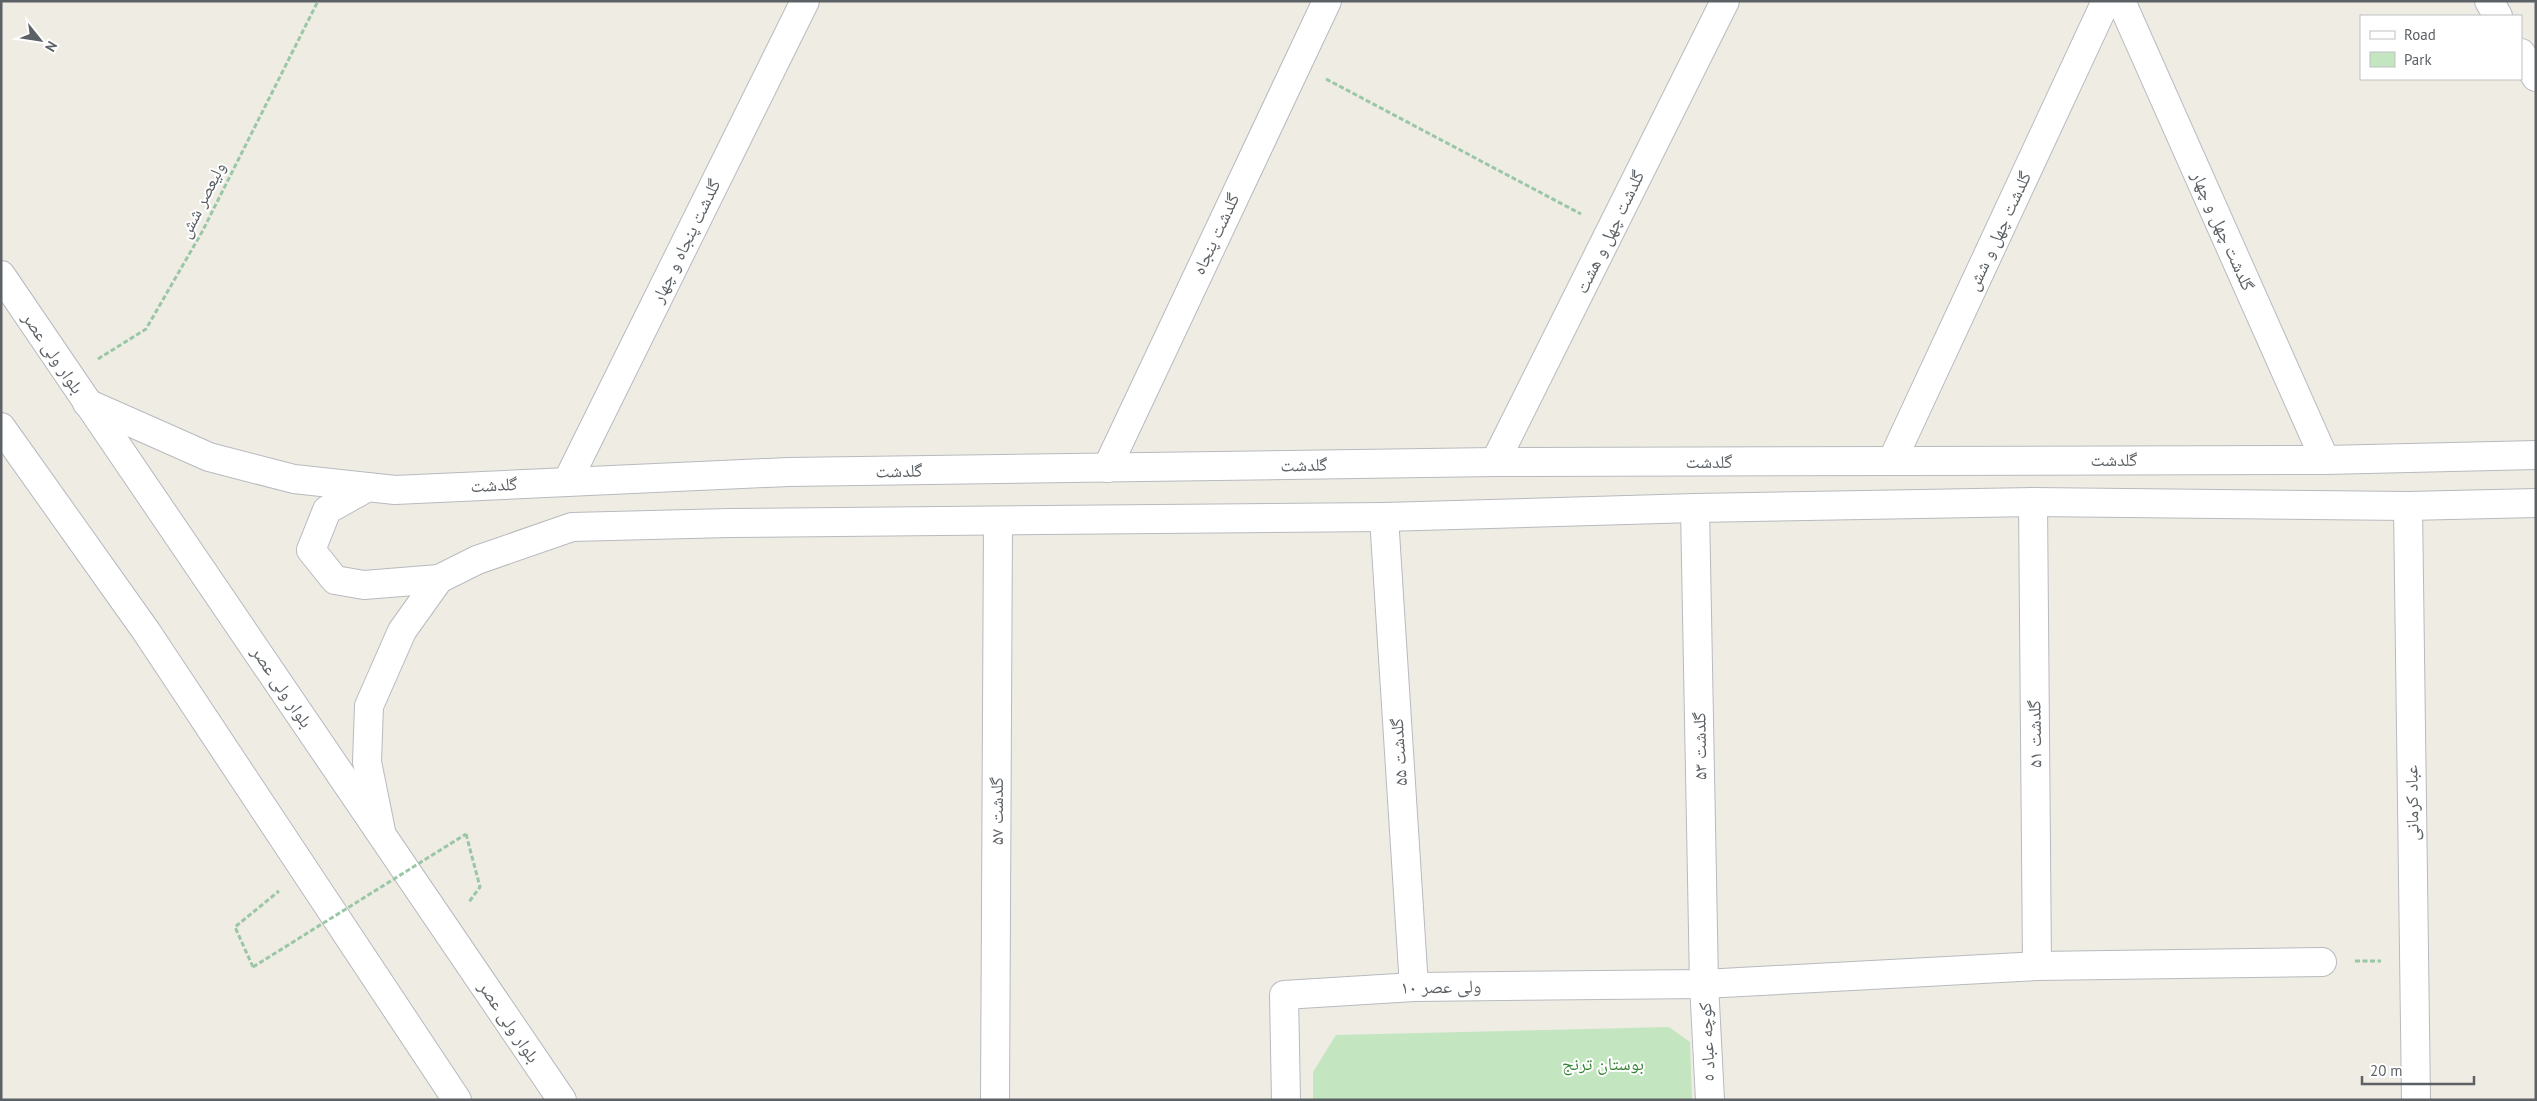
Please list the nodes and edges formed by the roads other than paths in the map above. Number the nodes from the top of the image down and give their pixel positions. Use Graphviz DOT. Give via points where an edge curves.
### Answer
graph roads {
  1 [pos="804,1"];
  2 [pos="1327,1"];
  3 [pos="1725,1"];
  4 [pos="2106,1"];
  5 [pos="2121,1"];
  6 [pos="2489,1"];
  7 [pos="2497,15"];
  8 [pos="2522,55"];
  9 [pos="2536,77"];
  10 [pos="1,275"];
  11 [pos="87,403"];
  12 [pos="2,430"];
  13 [pos="2536,455"];
  14 [pos="2325,460"];
  15 [pos="1892,461"];
  16 [pos="1495,462"];
  17 [pos="1107,468"];
  18 [pos="567,482"];
  19 [pos="368,487"];
  20 [pos="2033,502"];
  21 [pos="2536,503"];
  22 [pos="2408,506"];
  23 [pos="1695,508"];
  24 [pos="1384,517"];
  25 [pos="998,521"];
  26 [pos="439,579"];
  27 [pos="380,831"];
  28 [pos="2322,962"];
  29 [pos="2037,966"];
  30 [pos="1704,984"];
  31 [pos="1414,987"];
  32 [pos="457,1100"];
  33 [pos="562,1100"];
  34 [pos="995,1100"];
  35 [pos="1286,1100"];
  36 [pos="1710,1100"];
  37 [pos="2416,1100"];
  1 -- 18 [label="street, گلدشت پنجاه و چهار"];
  2 -- 17 [label="street, گلدشت پنجاه"];
  3 -- 16 [label="street, گلدشت چهل و هشت"];
  4 -- 15 [label="street, گلدشت چهل و شش"];
  5 -- 14 [label="street, گلدشت چهل و چهار"];
  6 -- 7 [label="street"];
  8 -- 9 [label="street"];
  10 -- 11 [label="street, بلوار ولی عصر"];
  11 -- 19 [label="street, گلدشت" via="209,456 294,478"];
  11 -- 27 [label="street, بلوار ولی عصر"];
  12 -- 32 [label="street" via="146,631"];
  13 -- 14 [label="street, گلدشت"];
  14 -- 15 [label="street, گلدشت"];
  15 -- 16 [label="street, گلدشت"];
  16 -- 17 [label="street, گلدشت"];
  17 -- 18 [label="street, گلدشت" via="788,472"];
  18 -- 19 [label="street, گلدشت" via="395,490"];
  19 -- 26 [label="street" via="327,510 311,550 335,580 364,585"];
  20 -- 22 [label="street"];
  20 -- 23 [label="street"];
  20 -- 29 [label="street, گلدشت ۵۱"];
  21 -- 22 [label="street"];
  22 -- 37 [label="street, عباد کرمانی"];
  23 -- 24 [label="street"];
  23 -- 30 [label="street, گلدشت ۵۳"];
  24 -- 25 [label="street"];
  24 -- 31 [label="street, گلدشت ۵۵"];
  25 -- 26 [label="street" via="572,527 477,560"];
  25 -- 34 [label="street, گلدشت ۵۷"];
  26 -- 27 [label="street" via="402,631 369,706 367,762"];
  27 -- 33 [label="street, بلوار ولی عصر"];
  28 -- 29 [label="street, ولی عصر ۱۰"];
  29 -- 30 [label="street, ولی عصر ۱۰"];
  30 -- 31 [label="street, ولی عصر ۱۰"];
  30 -- 36 [label="street, كوچه عباد ٥"];
  31 -- 35 [label="street, ولی عصر ۱۰" via="1284,995"];
}
